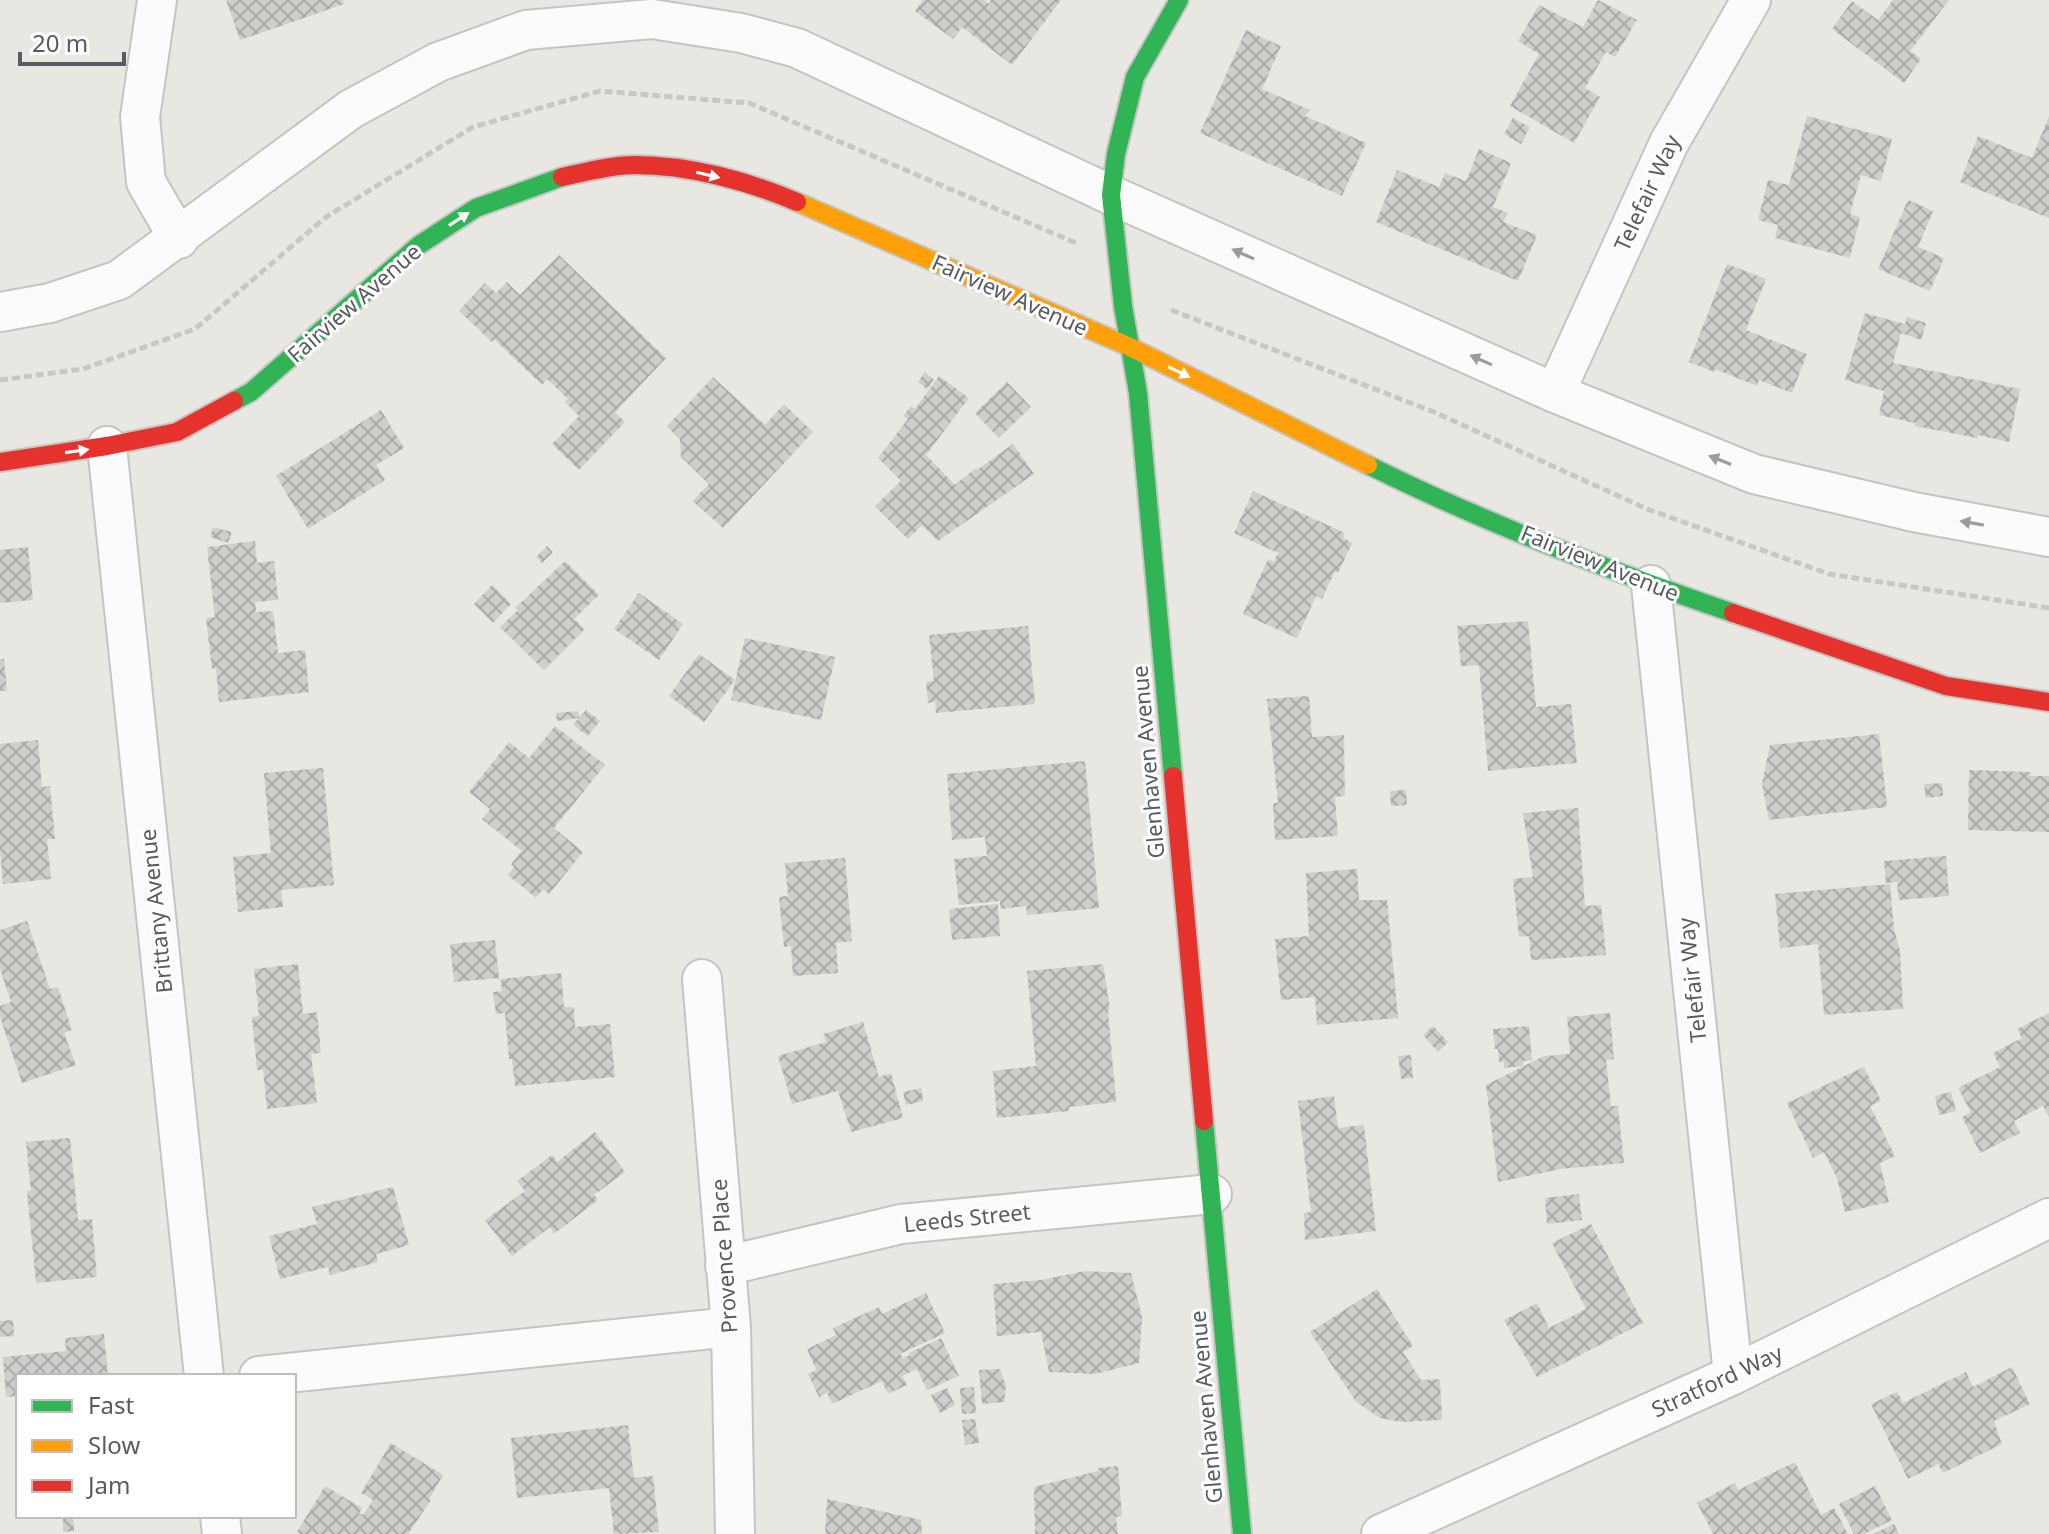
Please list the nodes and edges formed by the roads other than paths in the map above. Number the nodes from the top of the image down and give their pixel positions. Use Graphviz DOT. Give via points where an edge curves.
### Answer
graph roads {
  1 [pos="157,0"];
  2 [pos="1179,0"];
  3 [pos="1751,0"];
  4 [pos="1111,195"];
  5 [pos="179,239"];
  6 [pos="0,312"];
  7 [pos="1130,347"];
  8 [pos="1555,393"];
  9 [pos="107,446"];
  10 [pos="0,462"];
  11 [pos="2049,537"];
  12 [pos="1651,585"];
  13 [pos="2049,702"];
  14 [pos="702,979"];
  15 [pos="1212,1194"];
  16 [pos="2049,1218"];
  17 [pos="725,1266"];
  18 [pos="731,1327"];
  19 [pos="204,1374"];
  20 [pos="278,1374"];
  21 [pos="1733,1375"];
  22 [pos="735,1534"];
  23 [pos="1242,1534"];
  24 [pos="1381,1534"];
  1 -- 5 [label="street" via="140,117 146,182"];
  2 -- 4 [label="street, Glenhaven Avenue" via="1135,77"];
  3 -- 8 [label="street, Telefair Way" via="1669,143"];
  4 -- 5 [label="street" via="797,48 652,19 526,30 438,62 351,109"];
  4 -- 7 [label="street, Glenhaven Avenue"];
  8 -- 4 [label="street, one-way"];
  5 -- 6 [label="street" via="119,280 50,303"];
  9 -- 7 [label="street, Fairview Avenue, one-way" via="177,432 251,392 419,245 476,208 563,176 634,165 701,172 774,192"];
  7 -- 12 [label="street, Fairview Avenue, one-way" via="1425,493"];
  7 -- 15 [label="street, Glenhaven Avenue"];
  11 -- 8 [label="street, one-way" via="1754,474"];
  10 -- 9 [label="street, Fairview Avenue, one-way"];
  9 -- 19 [label="street, Brittany Avenue"];
  12 -- 13 [label="street, Fairview Avenue" via="1946,686"];
  12 -- 21 [label="street, Telefair Way"];
  14 -- 17 [label="street, Provence Place"];
  15 -- 17 [label="street, Leeds Street" via="901,1224"];
  15 -- 23 [label="street, Glenhaven Avenue"];
  16 -- 21 [label="street, Stratford Way"];
  17 -- 18 [label="street, Provence Place"];
  18 -- 20 [label="street"];
  18 -- 22 [label="street, Provence Place"];
  21 -- 24 [label="street, Stratford Way"];
}
